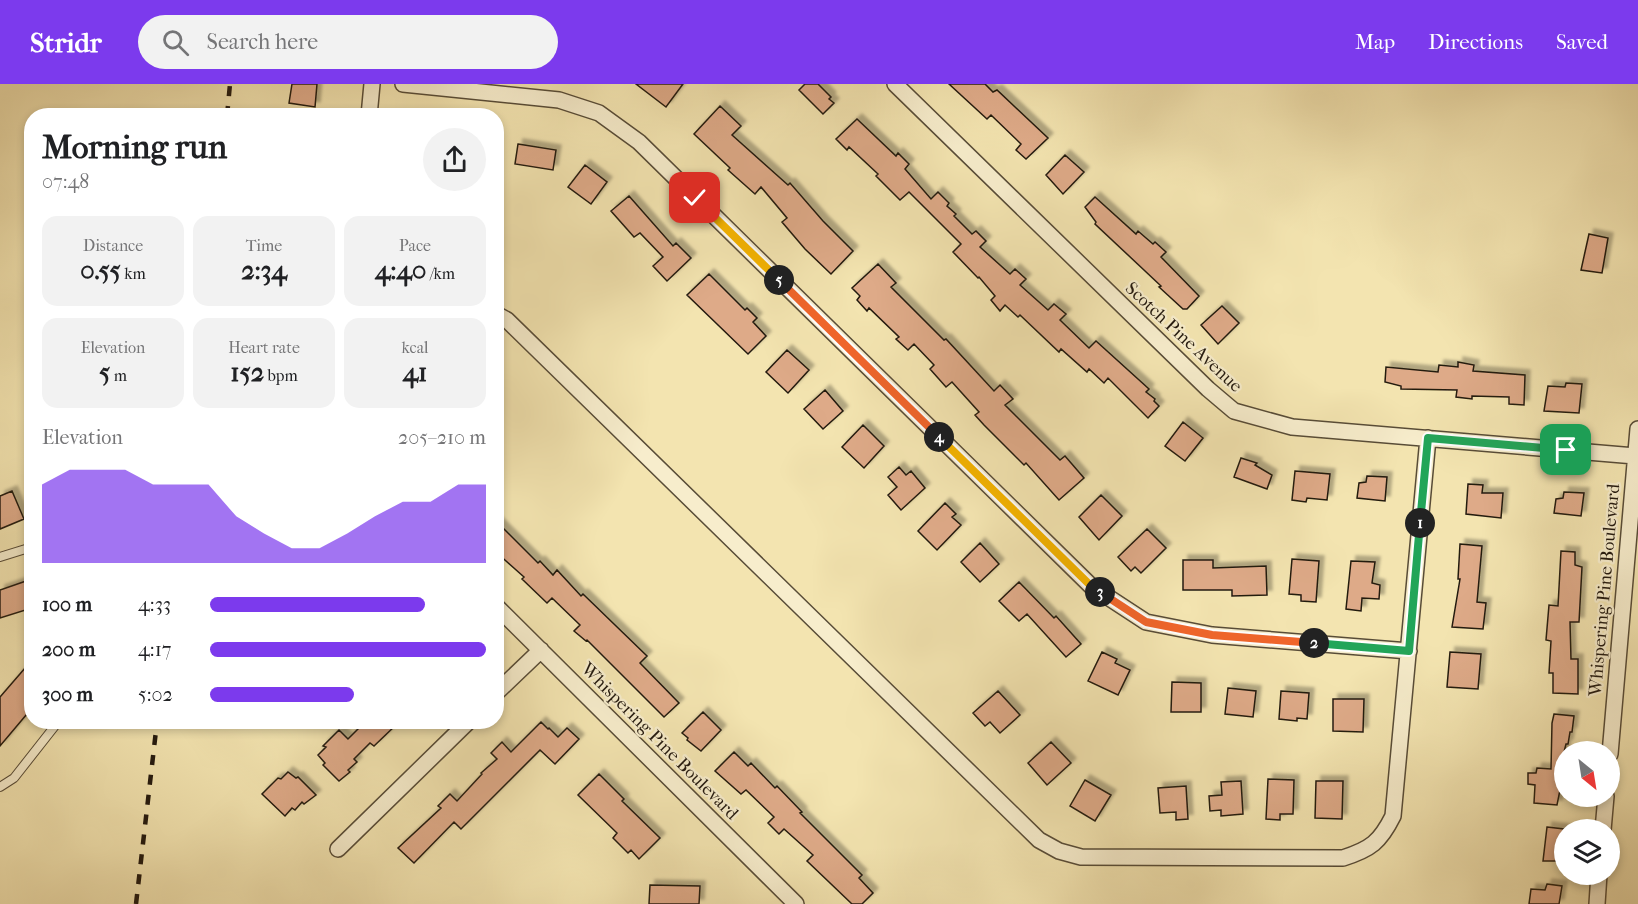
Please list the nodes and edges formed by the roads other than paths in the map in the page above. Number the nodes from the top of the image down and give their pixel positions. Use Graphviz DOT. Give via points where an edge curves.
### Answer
graph roads {
  1 [pos="372,84"];
  2 [pos="403,84"];
  3 [pos="895,84"];
  4 [pos="370,108"];
  5 [pos="504,318"];
  6 [pos="1638,429"];
  7 [pos="1428,438"];
  8 [pos="1635,456"];
  9 [pos="24,550"];
  10 [pos="0,557"];
  11 [pos="504,614"];
  12 [pos="541,650"];
  13 [pos="1409,651"];
  14 [pos="504,685"];
  15 [pos="52,729"];
  16 [pos="461,729"];
  17 [pos="1611,741"];
  18 [pos="0,787"];
  19 [pos="338,849"];
  20 [pos="1598,885"];
  21 [pos="796,904"];
  22 [pos="1597,904"];
  1 -- 4 [label="street"];
  2 -- 13 [label="street" via="559,100 599,113 639,142 1091,586 1146,622 1212,635"];
  3 -- 7 [label="street, Scotch Pine Avenue" via="1234,411 1292,427"];
  5 -- 13 [label="street" via="1039,840 1059,851 1081,857 1343,858 1365,851 1383,835 1393,816"];
  6 -- 8 [label="street, Whispering Pine Boulevard"];
  7 -- 8 [label="street, Scotch Pine Avenue"];
  7 -- 13 [label="street"];
  8 -- 17 [label="street, Whispering Pine Boulevard"];
  9 -- 10 [label="lane"];
  11 -- 12 [label="street, Whispering Pine Boulevard"];
  12 -- 14 [label="street"];
  12 -- 21 [label="street, Whispering Pine Boulevard"];
  15 -- 18 [label="lane" via="14,778"];
  16 -- 19 [label="street"];
  20 -- 22 [label="street"];
}
